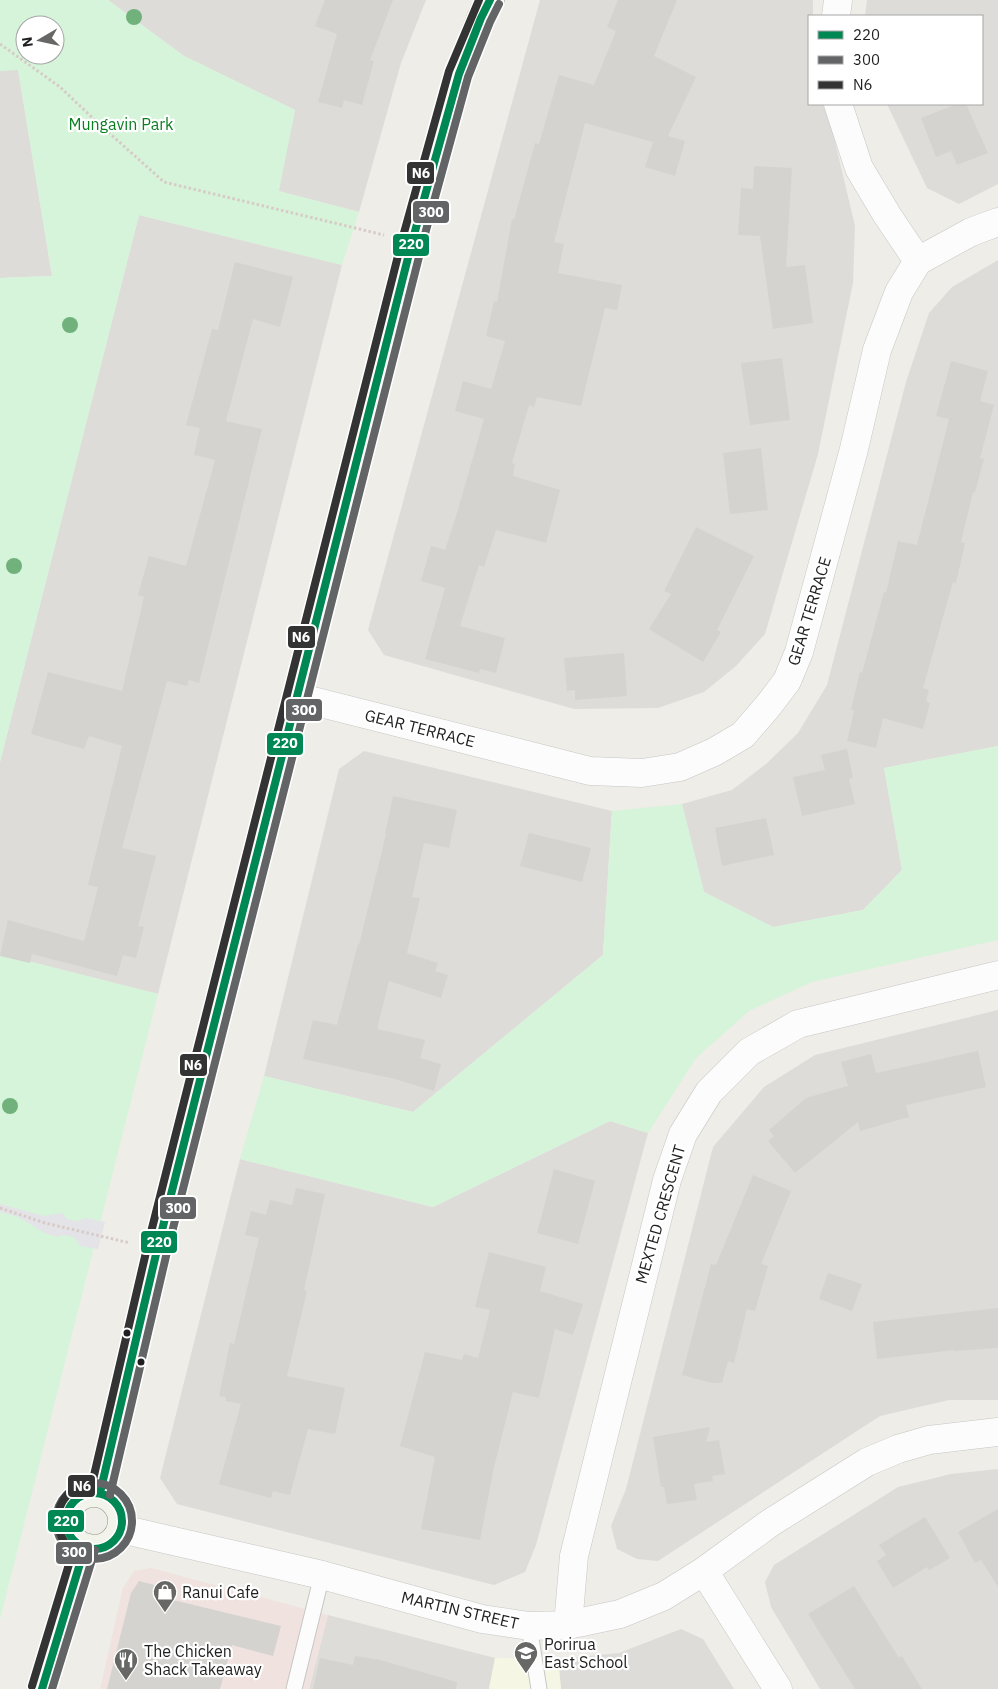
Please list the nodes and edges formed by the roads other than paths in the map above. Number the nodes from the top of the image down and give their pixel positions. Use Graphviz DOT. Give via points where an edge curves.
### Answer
graph roads {
  1 [pos="490,0"];
  2 [pos="838,0"];
  3 [pos="836,15"];
  4 [pos="838,105"];
  5 [pos="998,222"];
  6 [pos="918,262"];
  7 [pos="297,697"];
  8 [pos="998,974"];
  9 [pos="998,1432"];
  10 [pos="100,1493"];
  11 [pos="121,1529"];
  12 [pos="85,1547"];
  13 [pos="704,1571"];
  14 [pos="322,1575"];
  15 [pos="568,1625"];
  16 [pos="529,1626"];
  17 [pos="42,1689"];
  18 [pos="294,1689"];
  19 [pos="539,1689"];
  20 [pos="778,1689"];
  1 -- 7 [label="main road" via="460,74 412,242"];
  2 -- 3 [label="street"];
  4 -- 6 [label="street" via="859,168"];
  5 -- 6 [label="street, GEAR TERRACE" via="971,232"];
  6 -- 7 [label="street, GEAR TERRACE" via="899,292 877,350 799,652 787,681 743,735 680,767 642,773 590,771"];
  7 -- 10 [label="main road" via="157,1250"];
  8 -- 15 [label="street, MEXTED CRESCENT" via="798,1024 749,1052 709,1092 683,1134 667,1180 587,1496 574,1556"];
  9 -- 13 [label="street, MARTIN STREET" via="929,1440 867,1462"];
  10 -- 11 [label="main road" via="109,1497 121,1511"];
  10 -- 12 [label="main road" via="82,1495 69,1508 67,1527 70,1535"];
  11 -- 12 [label="main road" via="110,1544 94,1549"];
  11 -- 14 [label="street, MARTIN STREET"];
  12 -- 17 [label="main road"];
  13 -- 15 [label="street, MARTIN STREET" via="664,1596 620,1614"];
  13 -- 20 [label="street"];
  14 -- 16 [label="street, MARTIN STREET" via="482,1619"];
  14 -- 18 [label="lane"];
  15 -- 16 [label="street, MARTIN STREET"];
  16 -- 19 [label="lane"];
}
